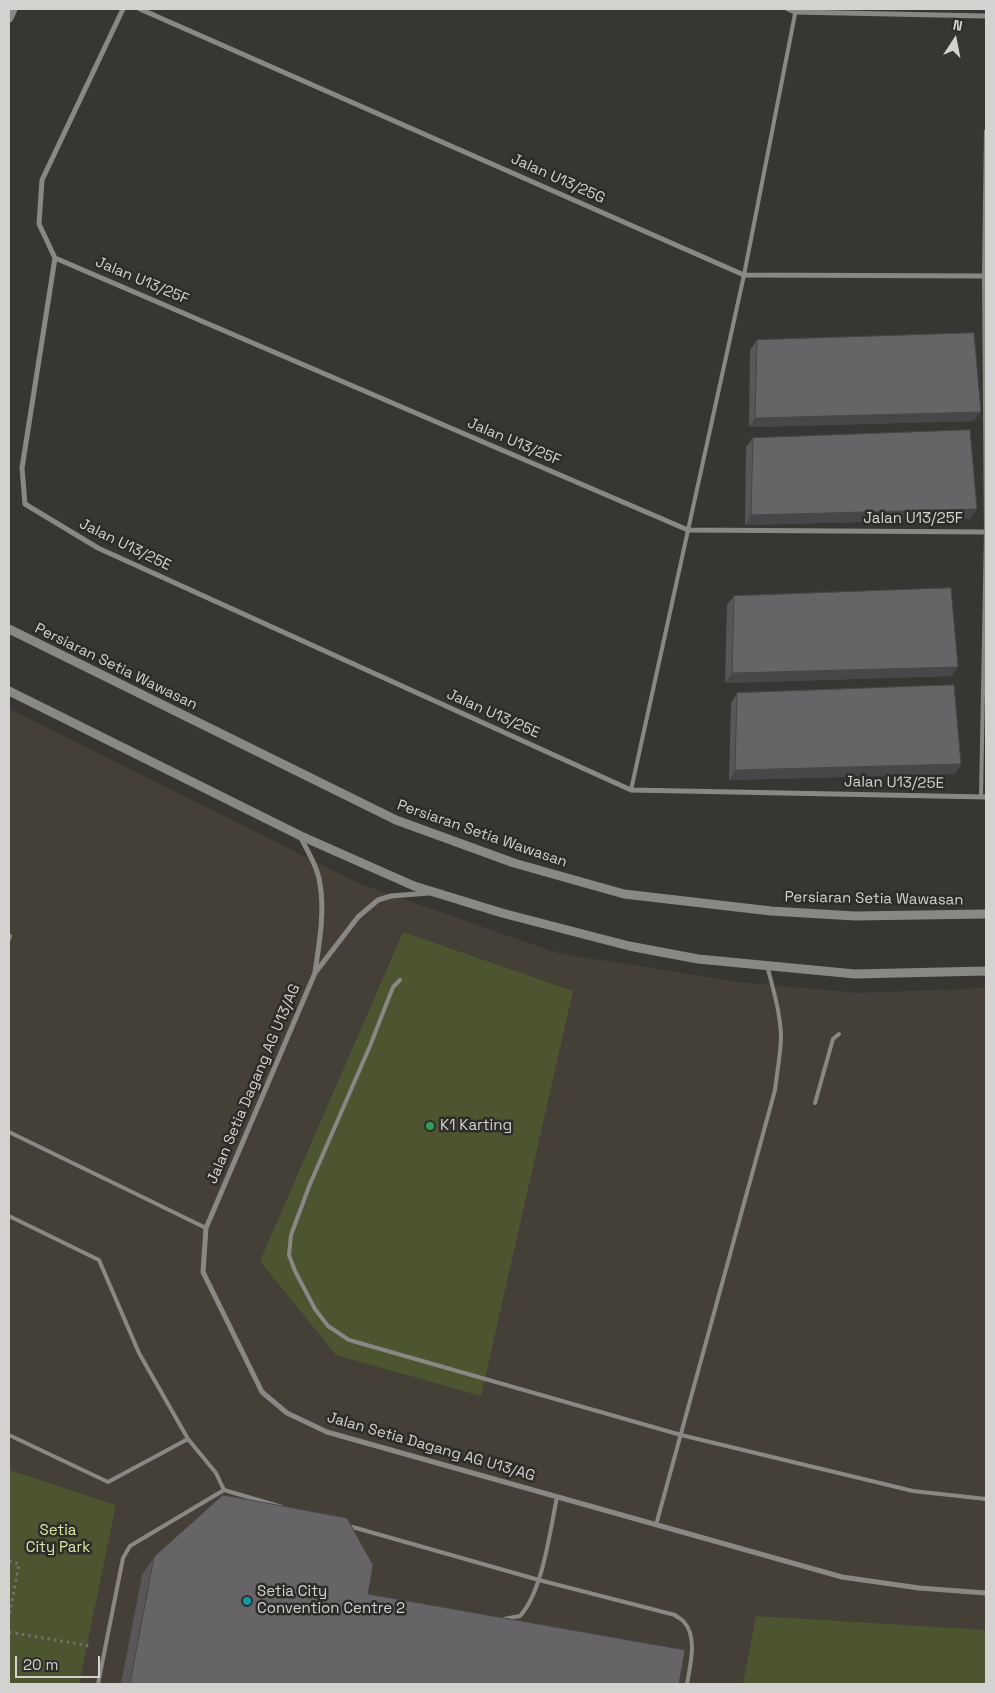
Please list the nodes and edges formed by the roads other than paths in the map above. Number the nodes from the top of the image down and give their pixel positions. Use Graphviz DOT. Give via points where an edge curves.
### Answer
graph roads {
  1 [pos="13,9"];
  2 [pos="123,9"];
  3 [pos="140,9"];
  4 [pos="788,9"];
  5 [pos="796,10"];
  6 [pos="986,16"];
  7 [pos="9,18"];
  8 [pos="986,131"];
  9 [pos="55,258"];
  10 [pos="744,275"];
  11 [pos="985,276"];
  12 [pos="688,530"];
  13 [pos="986,532"];
  14 [pos="9,629"];
  15 [pos="9,691"];
  16 [pos="631,790"];
  17 [pos="984,797"];
  18 [pos="301,836"];
  19 [pos="434,892"];
  20 [pos="986,914"];
  21 [pos="767,965"];
  22 [pos="986,971"];
  23 [pos="315,973"];
  24 [pos="400,980"];
  25 [pos="839,1034"];
  26 [pos="815,1102"];
  27 [pos="9,1132"];
  28 [pos="9,1216"];
  29 [pos="206,1228"];
  30 [pos="9,1435"];
  31 [pos="681,1435"];
  32 [pos="188,1439"];
  33 [pos="224,1490"];
  34 [pos="557,1497"];
  35 [pos="986,1498"];
  36 [pos="291,1509"];
  37 [pos="656,1524"];
  38 [pos="348,1526"];
  39 [pos="539,1580"];
  40 [pos="986,1593"];
  41 [pos="502,1619"];
  42 [pos="98,1684"];
  43 [pos="687,1684"];
  1 -- 7 [label="street"];
  2 -- 9 [label="street" via="42,180 39,224"];
  3 -- 10 [label="street, Jalan U13/25G"];
  4 -- 5 [label="street"];
  5 -- 6 [label="street"];
  5 -- 10 [label="lane"];
  8 -- 11 [label="lane"];
  9 -- 12 [label="street, Jalan U13/25F"];
  9 -- 16 [label="street, Jalan U13/25E" via="22,468 25,504 98,548"];
  10 -- 11 [label="street, Jalan U13/25G"];
  10 -- 12 [label="lane"];
  11 -- 13 [label="lane"];
  12 -- 13 [label="street, Jalan U13/25F"];
  12 -- 16 [label="lane"];
  13 -- 17 [label="lane"];
  14 -- 20 [label="street, Persiaran Setia Wawasan" via="396,820 514,863 624,894 762,910 855,916"];
  15 -- 18 [label="street"];
  16 -- 17 [label="street, Jalan U13/25E"];
  18 -- 19 [label="street"];
  18 -- 23 [label="street, Jalan Setia Dagang AG U13/AG" via="320,883 321,919"];
  19 -- 21 [label="street" via="629,946 698,959"];
  19 -- 23 [label="street, Jalan Setia Dagang AG U13/AG" via="378,900 358,917"];
  21 -- 22 [label="street" via="855,974"];
  21 -- 31 [label="lane" via="780,1022 775,1090"];
  23 -- 29 [label="street, Jalan Setia Dagang AG U13/AG"];
  24 -- 31 [label="lane" via="393,987 291,1235 289,1255 315,1309 328,1326 349,1340"];
  25 -- 26 [label="lane" via="834,1039"];
  27 -- 29 [label="lane"];
  28 -- 32 [label="lane" via="99,1260 139,1353"];
  29 -- 34 [label="street, Jalan Setia Dagang AG U13/AG" via="204,1272 262,1392 287,1413 327,1432"];
  30 -- 32 [label="lane" via="108,1482"];
  31 -- 35 [label="lane" via="913,1491"];
  31 -- 37 [label="lane"];
  32 -- 33 [label="lane" via="216,1473"];
  33 -- 36 [label="lane"];
  33 -- 42 [label="lane" via="130,1546 123,1558"];
  34 -- 37 [label="street, Jalan Setia Dagang AG U13/AG"];
  34 -- 39 [label="lane"];
  37 -- 40 [label="street, Jalan Setia Dagang AG U13/AG" via="842,1578"];
  38 -- 39 [label="lane"];
  39 -- 41 [label="lane" via="526,1610 520,1616"];
  39 -- 43 [label="lane" via="675,1615 685,1622 690,1634 691,1664"];
}
